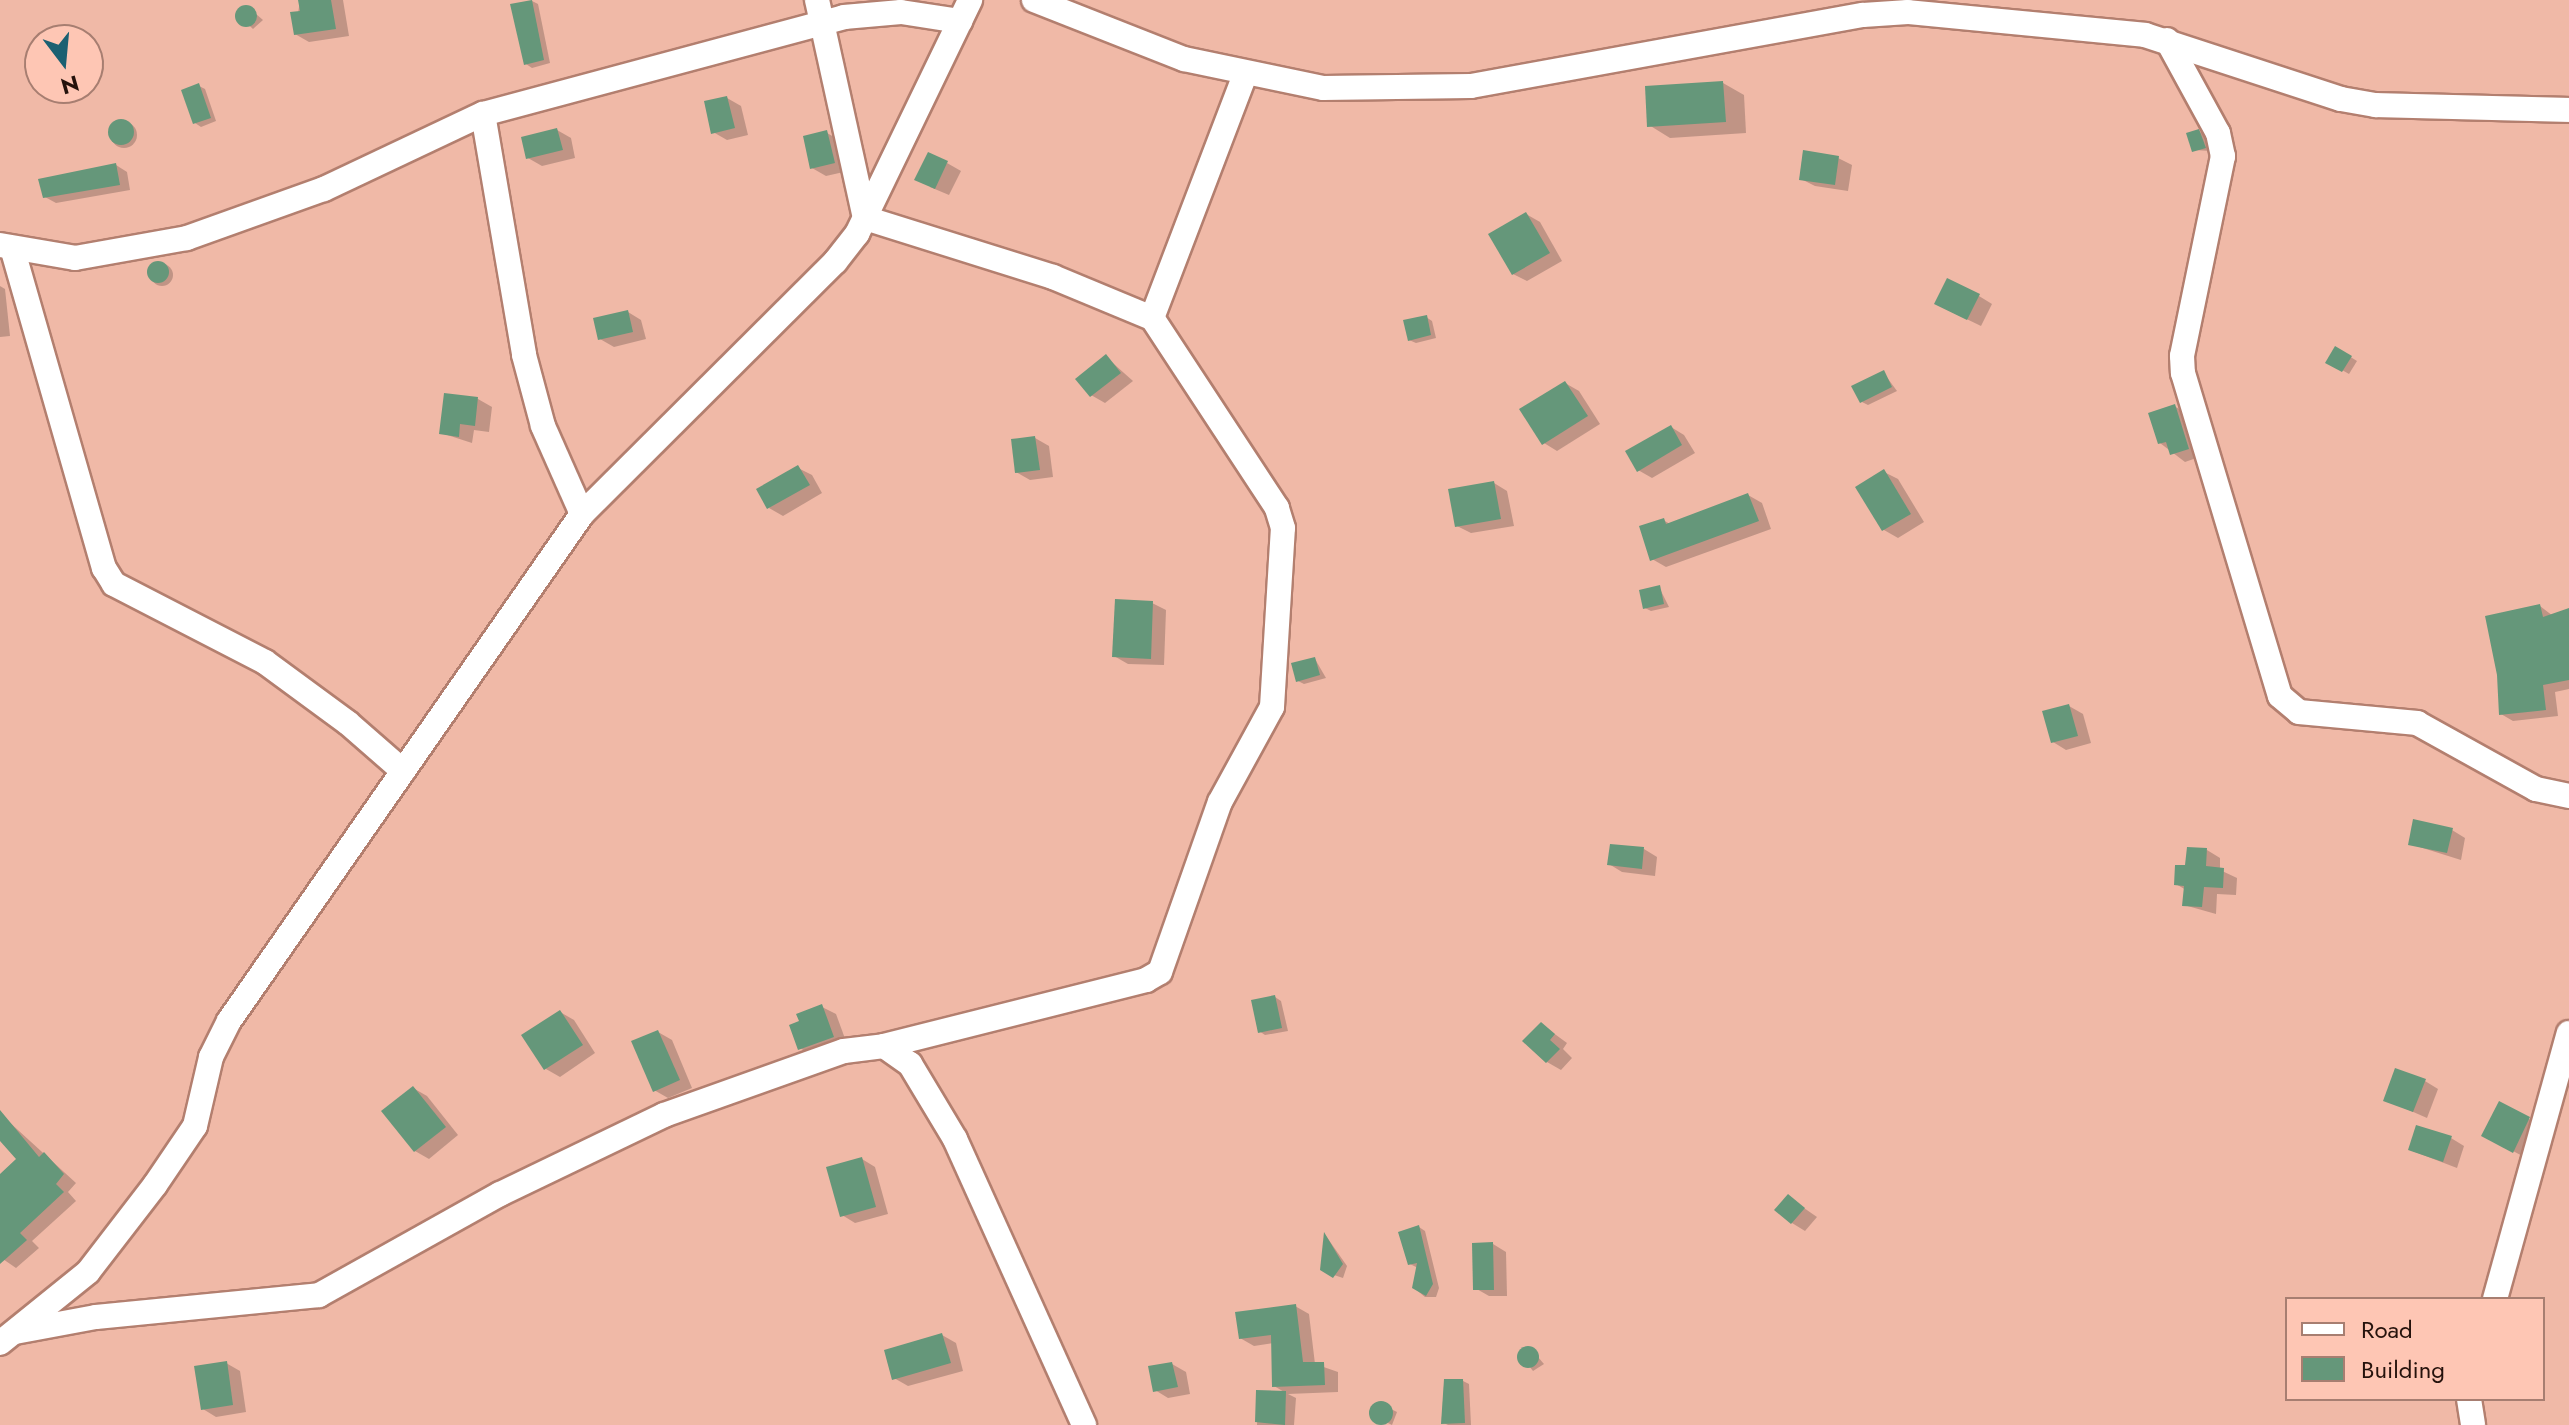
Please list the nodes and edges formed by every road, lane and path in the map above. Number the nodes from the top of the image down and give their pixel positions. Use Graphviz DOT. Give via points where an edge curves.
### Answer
graph roads {
  1 [pos="1034,0"];
  2 [pos="819,11"];
  3 [pos="965,11"];
  4 [pos="2167,40"];
  5 [pos="1245,74"];
  6 [pos="2569,110"];
  7 [pos="483,114"];
  8 [pos="865,218"];
  9 [pos="7,248"];
  10 [pos="1152,318"];
  11 [pos="582,514"];
  12 [pos="403,771"];
  13 [pos="2569,796"];
  14 [pos="2569,1033"];
  15 [pos="884,1046"];
  16 [pos="2496,1297"];
  17 [pos="6,1338"];
  18 [pos="2469,1401"];
  19 [pos="1084,1425"];
  20 [pos="2473,1425"];
  1 -- 5 [label="street" via="1146,47"];
  2 -- 3 [label="street"];
  2 -- 7 [label="street"];
  2 -- 8 [label="street"];
  3 -- 8 [label="street"];
  4 -- 5 [label="street" via="1886,12 1471,86 1323,88"];
  4 -- 6 [label="street" via="2341,99 2406,108"];
  4 -- 13 [label="street" via="2218,133 2223,156 2182,356 2183,373 2280,696 2299,712 2417,723 2536,789"];
  5 -- 10 [label="street"];
  7 -- 9 [label="street" via="310,195 187,238 75,258"];
  7 -- 11 [label="street" via="524,355 543,426"];
  8 -- 10 [label="street" via="1053,277"];
  8 -- 11 [label="street" via="835,262"];
  9 -- 12 [label="street" via="104,568 114,584 162,614 265,662"];
  10 -- 15 [label="street" via="1277,508 1283,528 1272,707 1220,802 1160,972 1146,980"];
  11 -- 12 [label="street"];
  12 -- 17 [label="street" via="229,1021 211,1057 195,1126 155,1185 88,1272"];
  14 -- 16 [label="street"];
  15 -- 17 [label="street" via="844,1051 664,1115 500,1194 319,1295 96,1317"];
  15 -- 19 [label="street" via="910,1064 955,1139"];
  18 -- 20 [label="street"];
}
